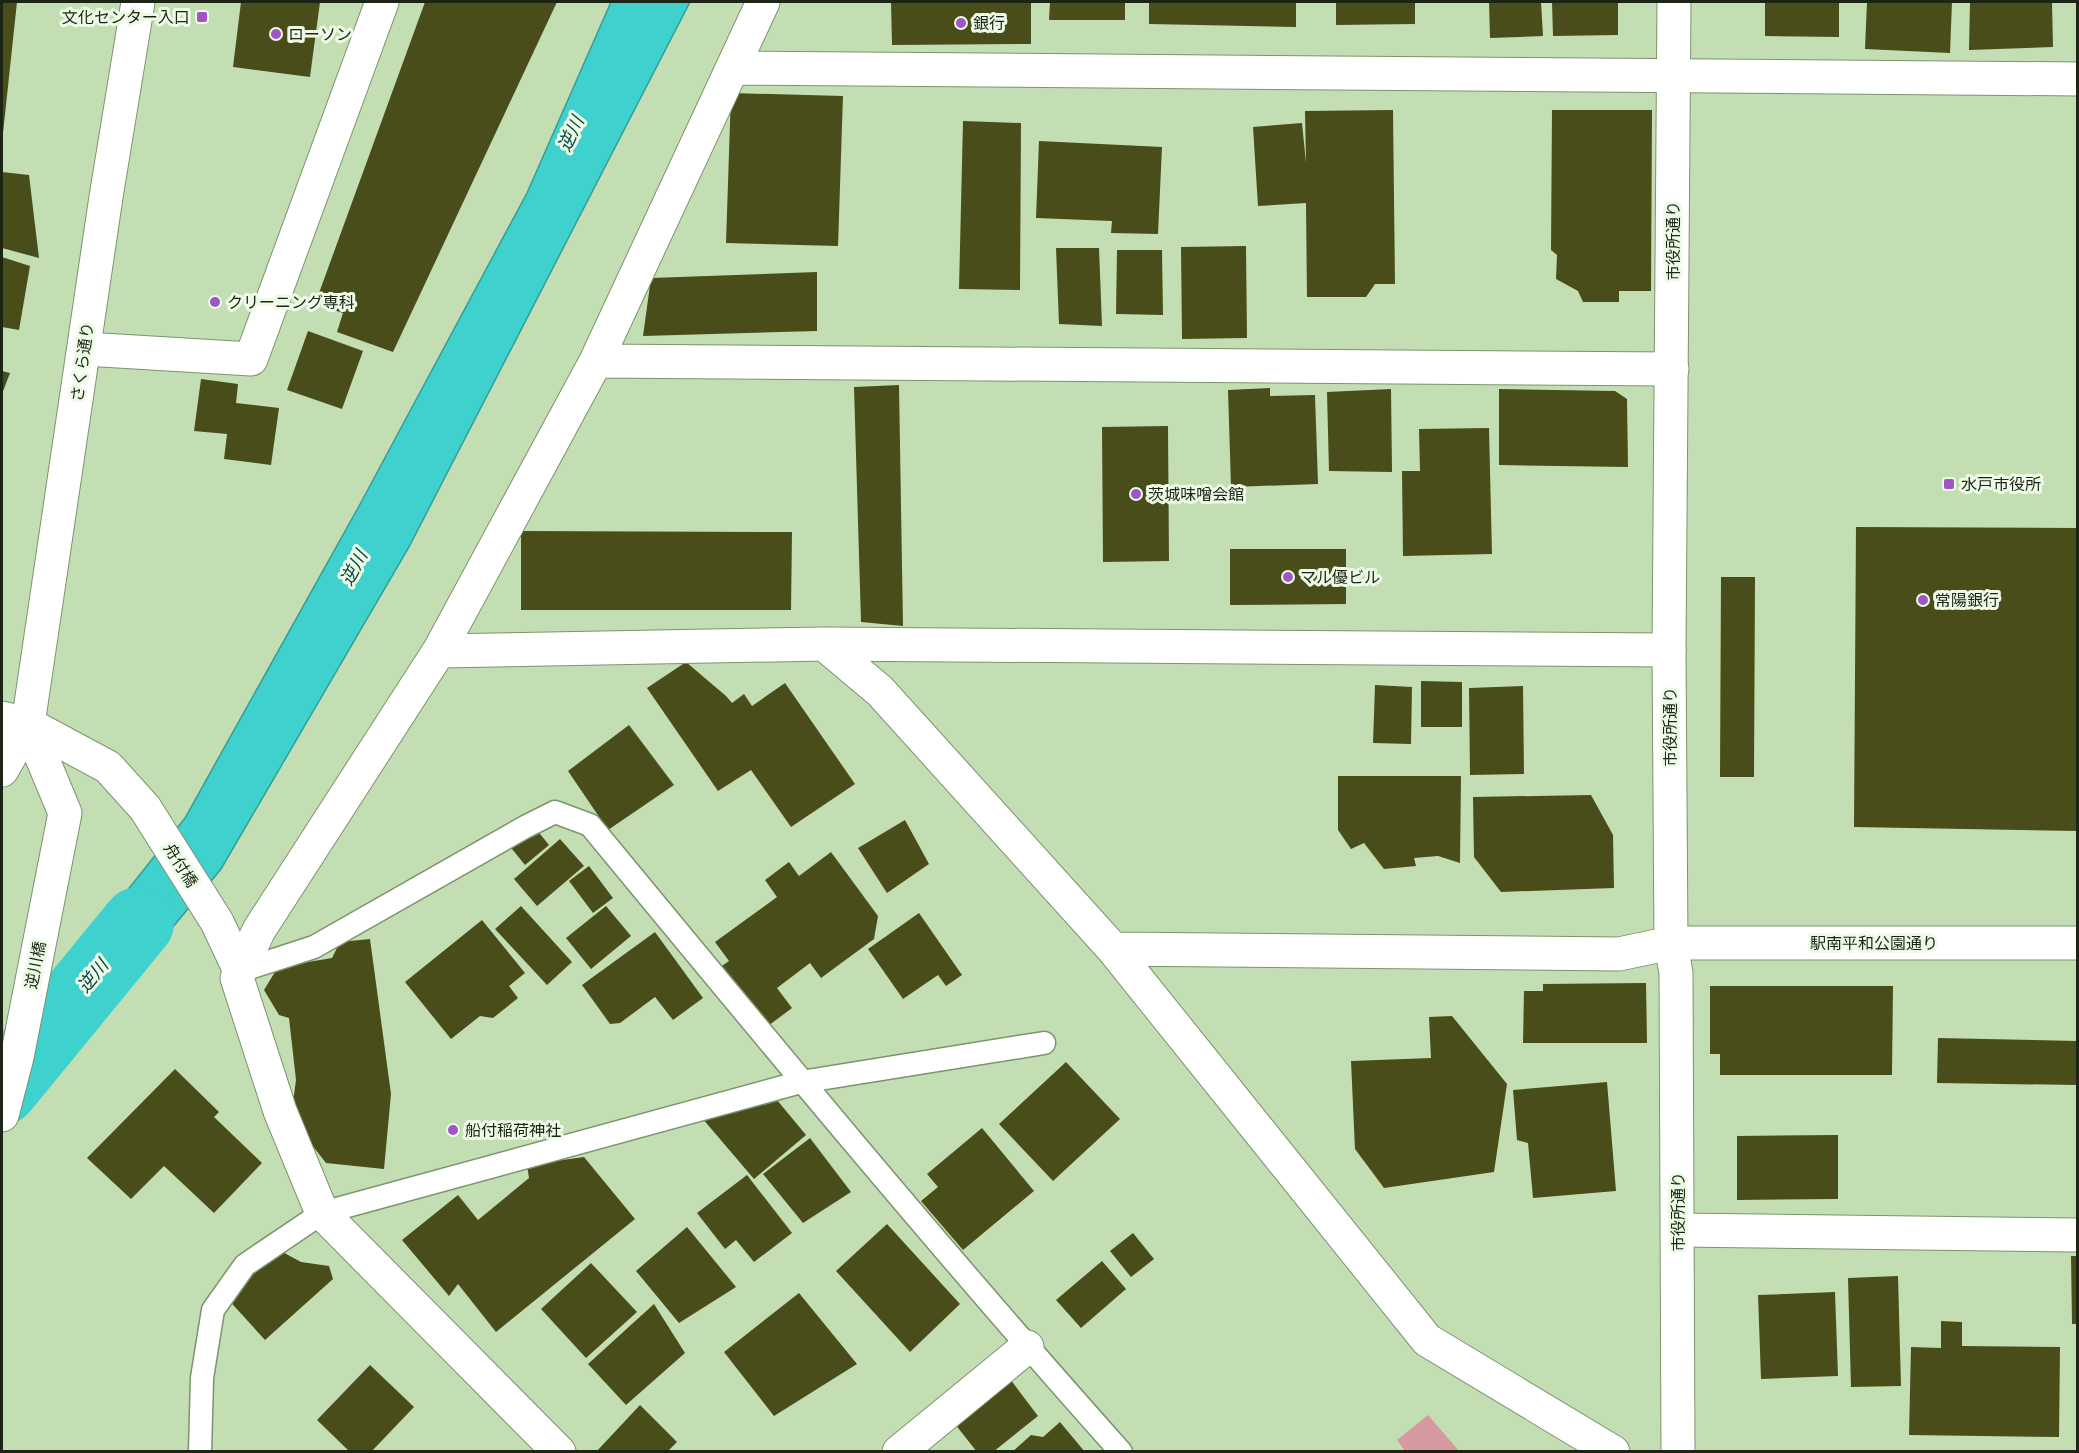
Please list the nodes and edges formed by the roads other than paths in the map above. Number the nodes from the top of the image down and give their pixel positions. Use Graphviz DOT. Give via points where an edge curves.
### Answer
graph roads {
  1 [pos="138,2"];
  2 [pos="382,2"];
  3 [pos="763,2"];
  4 [pos="1674,2"];
  5 [pos="733,68"];
  6 [pos="1674,75"];
  7 [pos="2078,78"];
  8 [pos="85,349"];
  9 [pos="596,361"];
  10 [pos="1672,369"];
  11 [pos="824,644"];
  12 [pos="439,651"];
  13 [pos="1669,651"];
  14 [pos="15,721"];
  15 [pos="2,770"];
  16 [pos="1671,943"];
  17 [pos="2078,943"];
  18 [pos="1113,949"];
  19 [pos="240,971"];
  20 [pos="1044,1043"];
  21 [pos="801,1082"];
  22 [pos="2,1115"];
  23 [pos="322,1213"];
  24 [pos="1678,1230"];
  25 [pos="2078,1235"];
  26 [pos="1027,1347"];
  27 [pos="200,1452"];
  28 [pos="559,1452"];
  29 [pos="899,1452"];
  30 [pos="1120,1452"];
  31 [pos="1613,1452"];
  32 [pos="1678,1452"];
  1 -- 8 [label="street, さくら通り"];
  2 -- 8 [label="street" via="251,359"];
  3 -- 5 [label="street"];
  4 -- 6 [label="street, 市役所通り"];
  5 -- 6 [label="street"];
  5 -- 9 [label="street"];
  6 -- 7 [label="street"];
  6 -- 10 [label="street, 市役所通り"];
  8 -- 14 [label="street, さくら通り"];
  9 -- 10 [label="street"];
  9 -- 12 [label="street"];
  10 -- 13 [label="street, 市役所通り"];
  11 -- 12 [label="street"];
  11 -- 13 [label="street"];
  11 -- 18 [label="street" via="880,691"];
  12 -- 19 [label="street" via="259,930"];
  13 -- 16 [label="street, 市役所通り"];
  14 -- 15 [label="street, さくら通り"];
  14 -- 19 [label="street, 舟付橋" via="108,766 145,808 217,922"];
  14 -- 22 [label="street, 逆川橋" via="65,813"];
  16 -- 17 [label="street, 駅南平和公園通り"];
  16 -- 18 [label="street, 駅南平和公園通り" via="1619,954"];
  16 -- 24 [label="street, 市役所通り" via="1676,973"];
  18 -- 31 [label="street" via="1427,1340"];
  19 -- 21 [label="lane" via="314,947 555,812 590,825"];
  19 -- 23 [label="street, 舟付橋" via="237,978 280,1111"];
  20 -- 21 [label="lane"];
  21 -- 23 [label="lane"];
  21 -- 26 [label="lane"];
  23 -- 27 [label="lane" via="245,1265 213,1310 202,1378"];
  23 -- 28 [label="street"];
  24 -- 25 [label="street"];
  24 -- 32 [label="street, 市役所通り"];
  26 -- 29 [label="street"];
  26 -- 30 [label="lane"];
}
